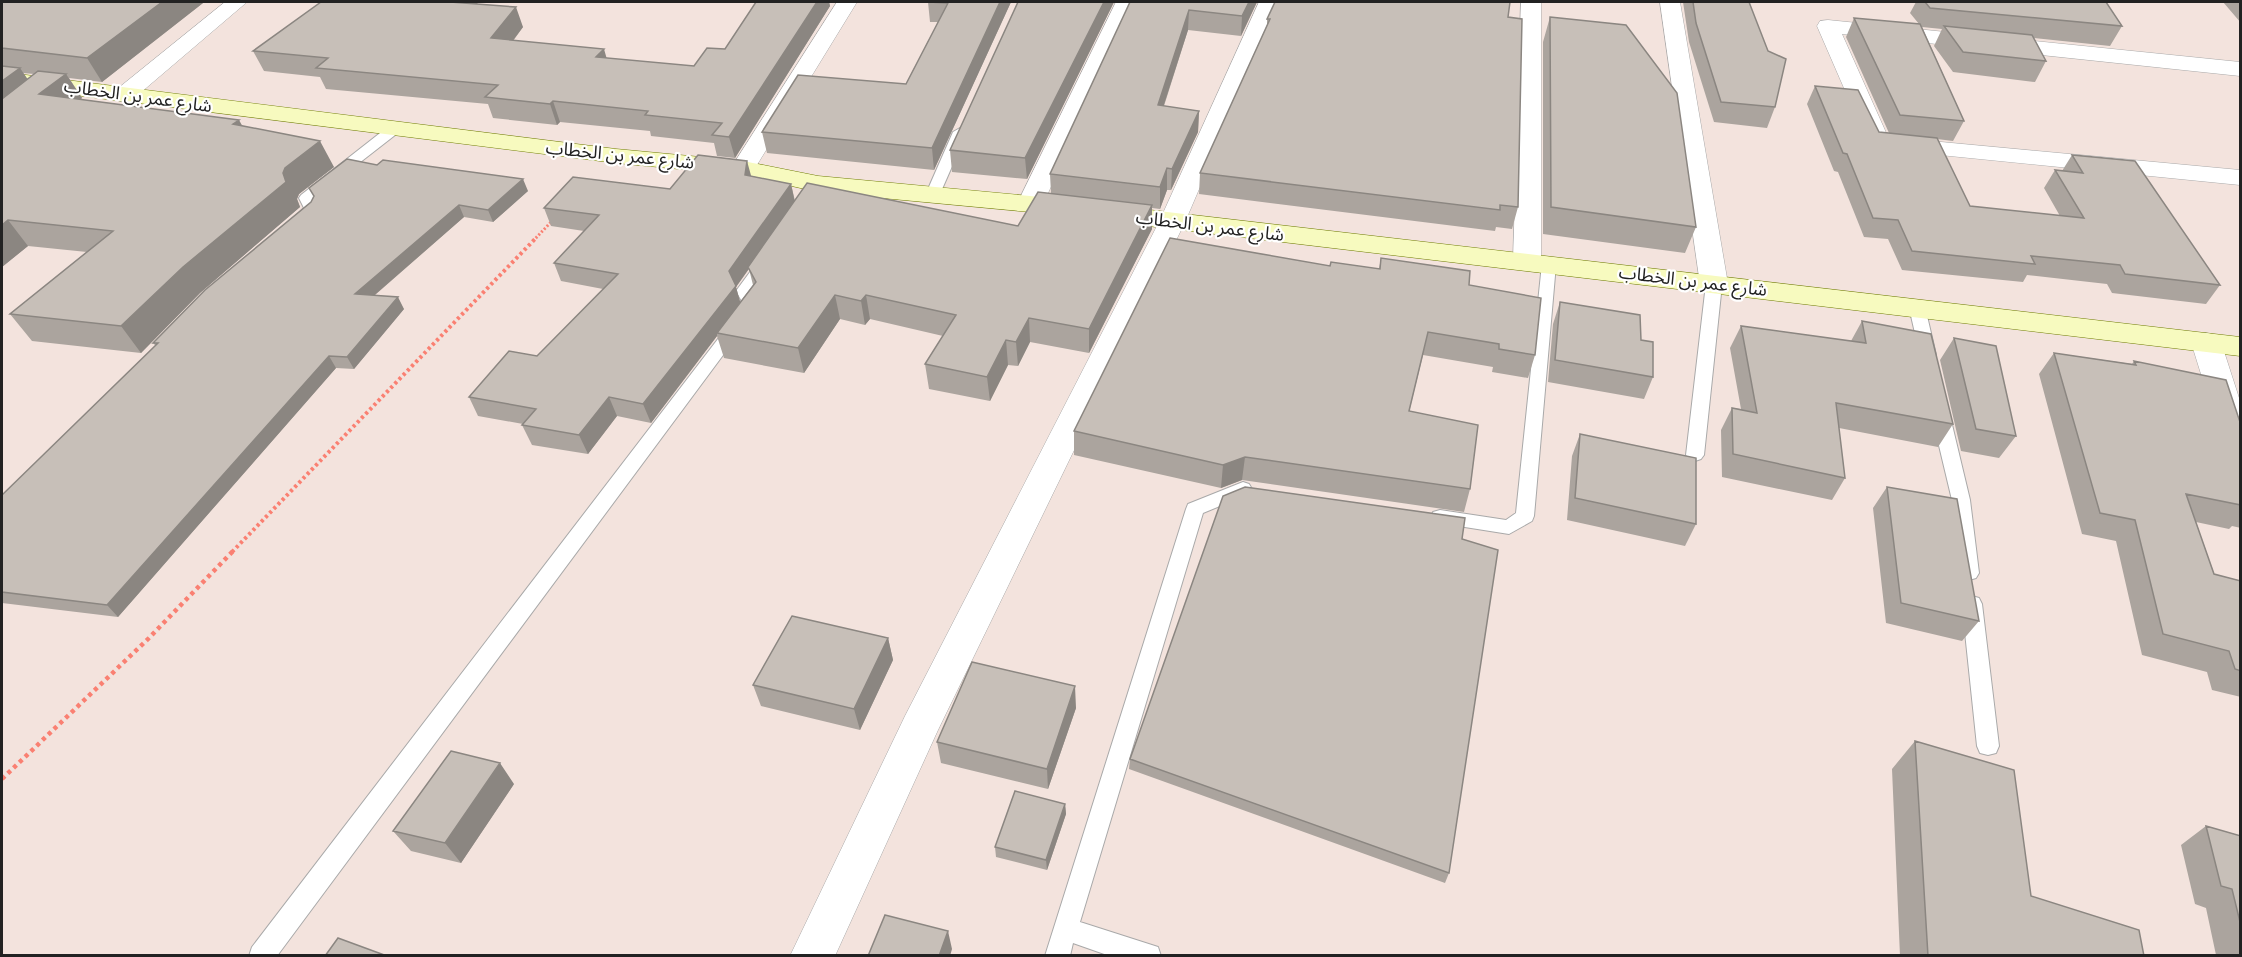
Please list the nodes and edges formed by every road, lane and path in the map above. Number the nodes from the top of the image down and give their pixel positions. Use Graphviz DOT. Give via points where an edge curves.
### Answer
graph roads {
  1 [pos="237,2"];
  2 [pos="847,2"];
  3 [pos="1126,2"];
  4 [pos="1269,2"];
  5 [pos="1531,2"];
  6 [pos="1670,2"];
  7 [pos="2241,69"];
  8 [pos="2,79"];
  9 [pos="124,95"];
  10 [pos="966,120"];
  11 [pos="394,129"];
  12 [pos="743,168"];
  13 [pos="2241,178"];
  14 [pos="932,196"];
  15 [pos="1030,204"];
  16 [pos="557,216"];
  17 [pos="1172,222"];
  18 [pos="285,231"];
  19 [pos="778,243"];
  20 [pos="1538,263"];
  21 [pos="1714,284"];
  22 [pos="1917,307"];
  23 [pos="2206,342"];
  24 [pos="2241,346"];
  25 [pos="1932,375"];
  26 [pos="1937,398"];
  27 [pos="2241,448"];
  28 [pos="1695,455"];
  29 [pos="1265,492"];
  30 [pos="1416,514"];
  31 [pos="1988,746"];
  32 [pos="2,779"];
  33 [pos="1065,929"];
  34 [pos="261,956"];
  35 [pos="812,956"];
  36 [pos="1056,956"];
  37 [pos="1149,956"];
  1 -- 9 [label="street"];
  2 -- 12 [label="street"];
  3 -- 15 [label="street"];
  4 -- 17 [label="street"];
  5 -- 20 [label="street"];
  6 -- 21 [label="street"];
  7 -- 13 [label="street" via="1828,26 1879,143"];
  8 -- 9 [label="main road, شارع عمر بن الخطاب" via="47,92"];
  9 -- 11 [label="main road, شارع عمر بن الخطاب"];
  10 -- 14 [label="lane"];
  11 -- 12 [label="main road, شارع عمر بن الخطاب"];
  11 -- 18 [label="lane" via="306,198 311,209"];
  12 -- 14 [label="main road, شارع عمر بن الخطاب" via="811,194"];
  14 -- 15 [label="main road, شارع عمر بن الخطاب"];
  15 -- 17 [label="main road, شارع عمر بن الخطاب"];
  16 -- 32 [label="path" via="149,638"];
  17 -- 20 [label="main road, شارع عمر بن الخطاب"];
  17 -- 35 [label="street" via="919,728"];
  19 -- 34 [label="lane" via="744,291 752,305"];
  20 -- 21 [label="main road, شارع عمر بن الخطاب"];
  20 -- 30 [label="lane" via="1525,516 1509,527"];
  21 -- 22 [label="main road, شارع عمر بن الخطاب"];
  21 -- 28 [label="lane"];
  22 -- 23 [label="main road, شارع عمر بن الخطاب"];
  22 -- 25 [label="lane"];
  23 -- 24 [label="main road, شارع عمر بن الخطاب"];
  23 -- 27 [label="street"];
  26 -- 31 [label="lane" via="1961,500"];
  29 -- 33 [label="lane" via="1242,489 1195,509"];
  33 -- 36 [label="lane"];
  33 -- 37 [label="lane"];
}
